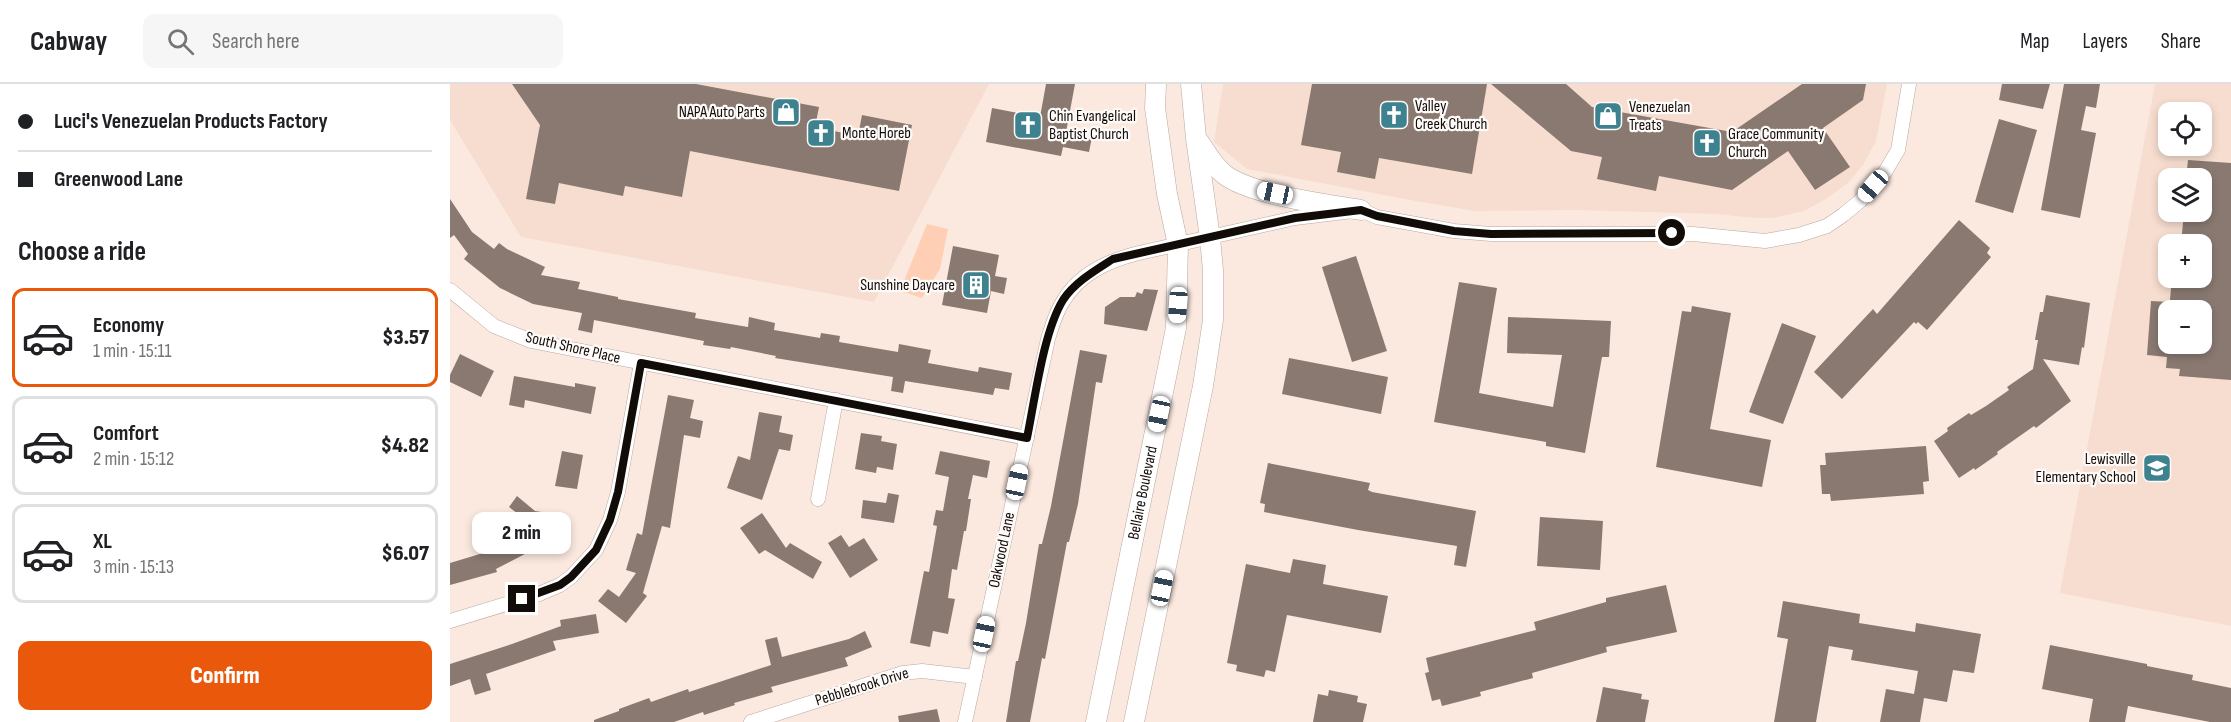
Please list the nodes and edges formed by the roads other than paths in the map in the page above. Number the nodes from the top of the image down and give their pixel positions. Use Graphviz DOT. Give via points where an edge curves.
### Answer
graph roads {
  1 [pos="1156,84"];
  2 [pos="1191,84"];
  3 [pos="1909,84"];
  4 [pos="1196,138"];
  5 [pos="1361,210"];
  6 [pos="1210,238"];
  7 [pos="1178,245"];
  8 [pos="452,298"];
  9 [pos="641,363"];
  10 [pos="836,400"];
  11 [pos="1027,438"];
  12 [pos="818,499"];
  13 [pos="450,621"];
  14 [pos="975,677"];
  15 [pos="751,722"];
  16 [pos="966,722"];
  17 [pos="1096,722"];
  18 [pos="1134,722"];
  1 -- 7 [label="main road, Bellaire Boulevard" via="1155,108"];
  2 -- 4 [label="main road"];
  3 -- 5 [label="street, Oakwood Lane" via="1898,150 1885,172 1843,215 1799,235 1766,241 1693,234 1491,234 1454,231"];
  4 -- 5 [label="main road" via="1216,167 1236,183"];
  4 -- 6 [label="main road"];
  5 -- 6 [label="street, Oakwood Lane" via="1295,218"];
  6 -- 7 [label="street, Oakwood Lane"];
  6 -- 18 [label="main road" via="1214,296 1211,339"];
  7 -- 11 [label="street, Oakwood Lane" via="1113,259 1091,273 1064,299 1048,339"];
  7 -- 17 [label="main road, Bellaire Boulevard" via="1175,337"];
  8 -- 9 [label="street, South Shore Place" via="494,326 531,341"];
  9 -- 10 [label="street, South Shore Place"];
  9 -- 13 [label="street" via="618,492 596,550 560,585"];
  10 -- 11 [label="street, South Shore Place"];
  10 -- 12 [label="street"];
  11 -- 14 [label="street, Oakwood Lane"];
  14 -- 15 [label="street, Pebblebrook Drive" via="922,670 903,673"];
  14 -- 16 [label="street, Oakwood Lane"];
}
